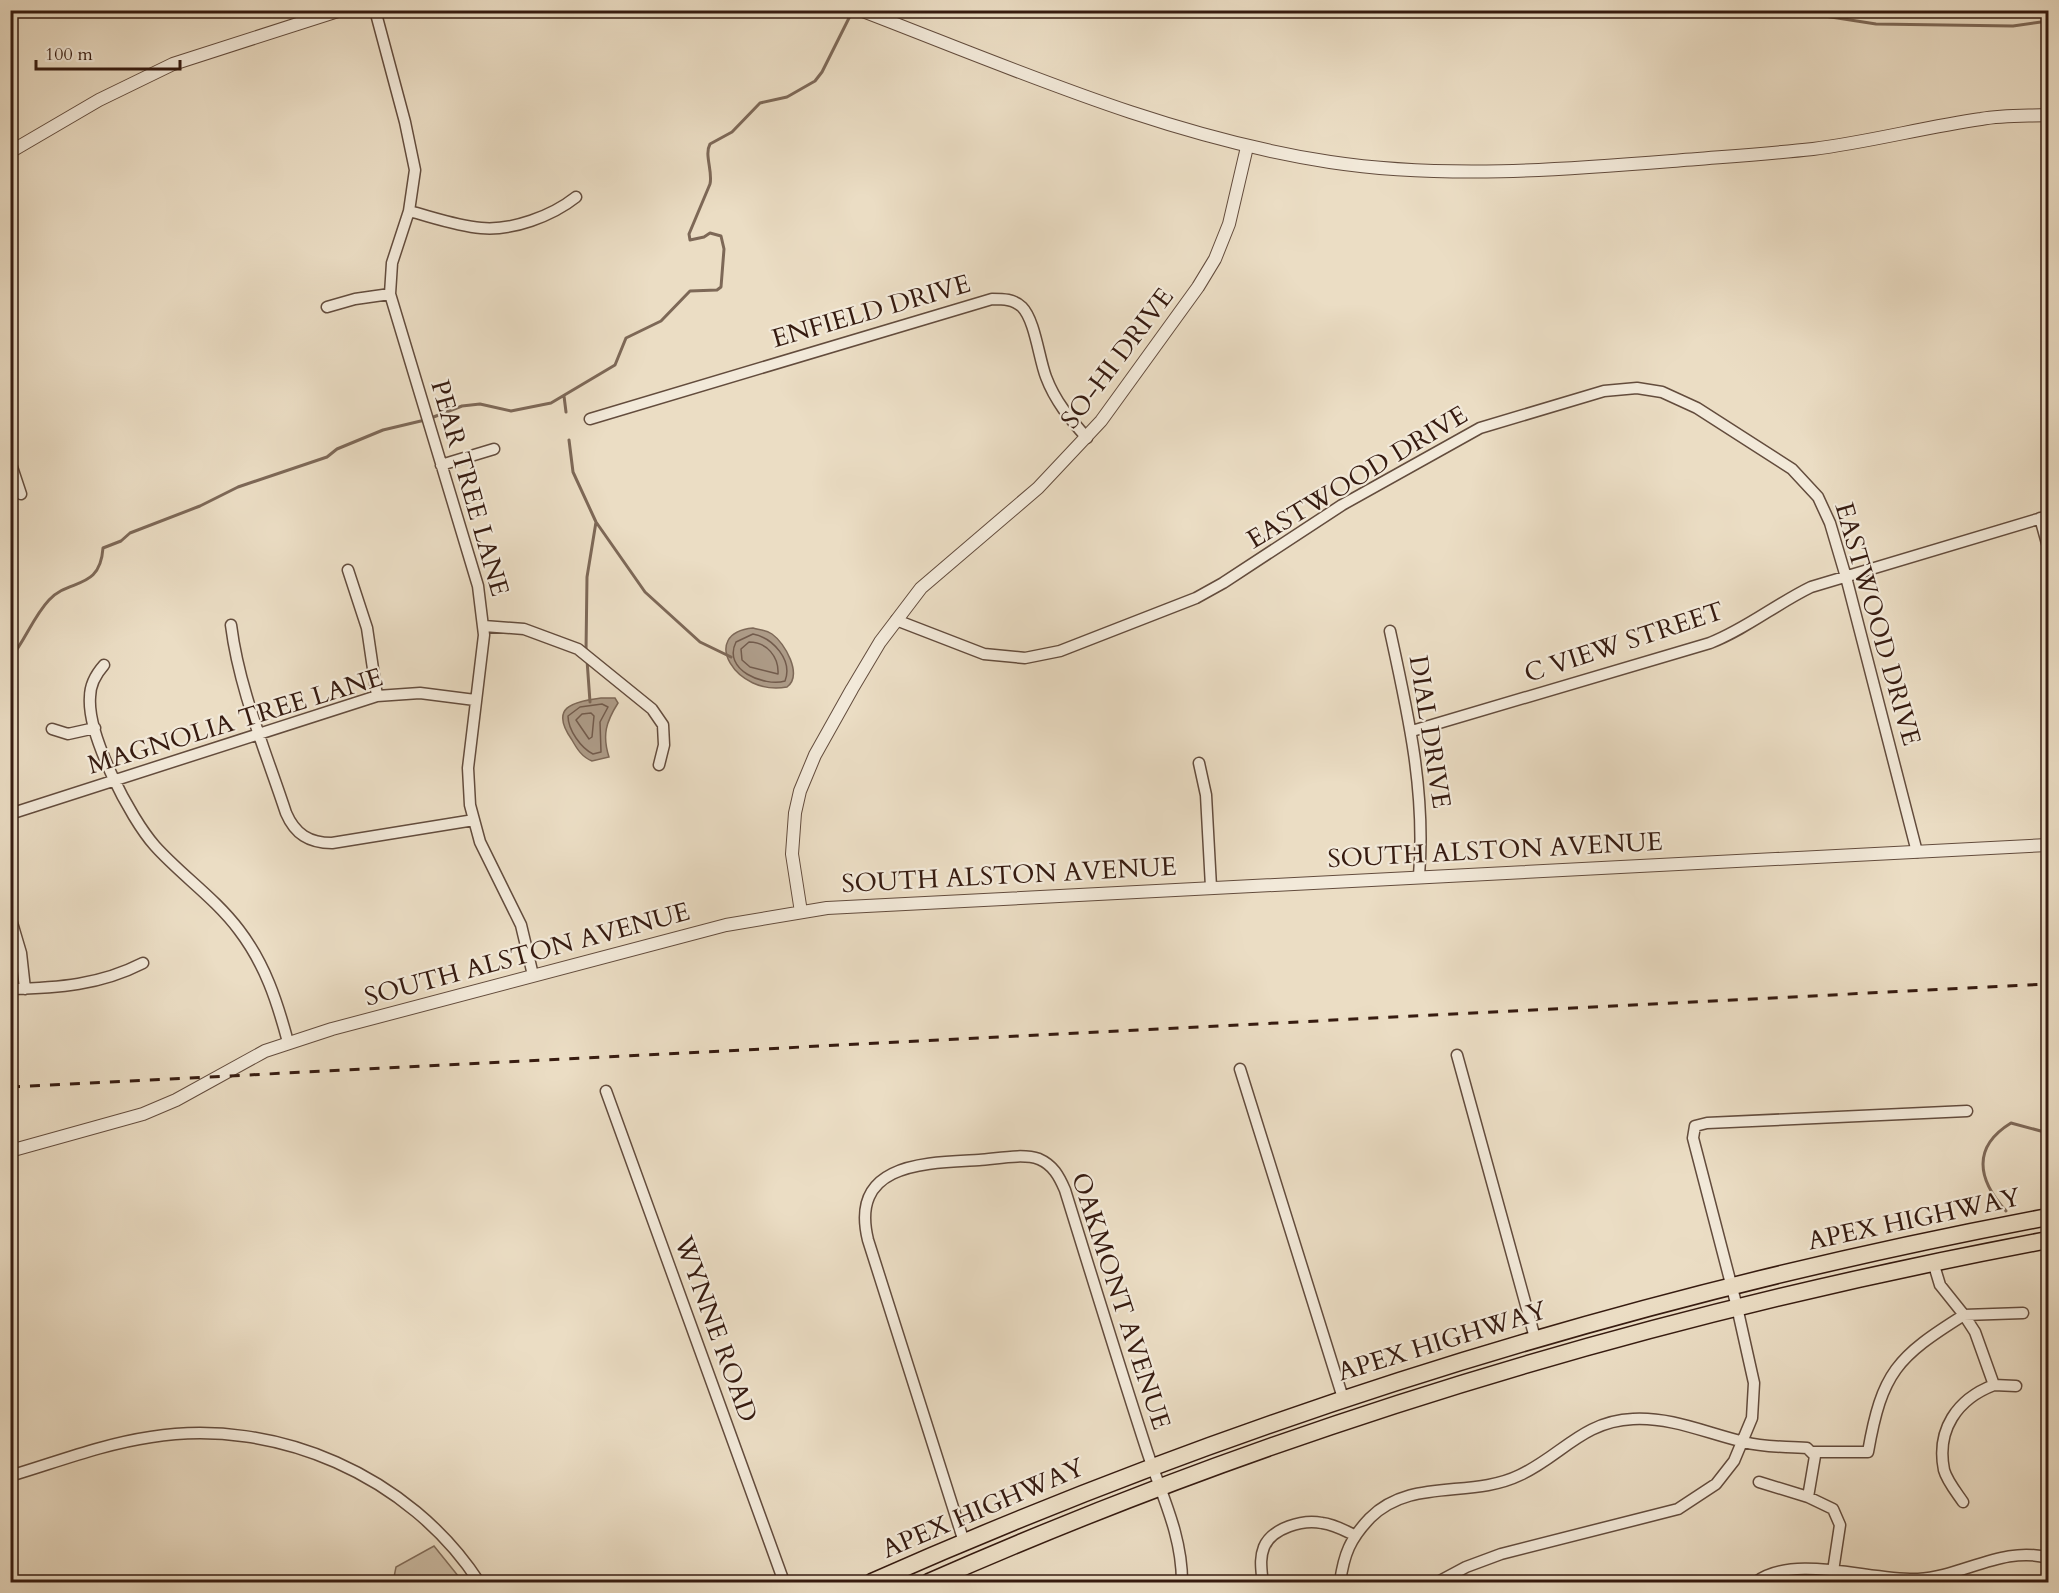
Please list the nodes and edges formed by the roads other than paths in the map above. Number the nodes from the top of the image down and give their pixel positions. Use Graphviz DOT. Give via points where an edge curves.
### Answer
graph roads {
  1 [pos="341,10"];
  2 [pos="375,10"];
  3 [pos="860,10"];
  4 [pos="2049,115"];
  5 [pos="1247,147"];
  6 [pos="10,152"];
  7 [pos="576,197"];
  8 [pos="409,212"];
  9 [pos="390,294"];
  10 [pos="327,307"];
  11 [pos="590,419"];
  12 [pos="1087,438"];
  13 [pos="494,449"];
  14 [pos="10,461"];
  15 [pos="441,465"];
  16 [pos="21,494"];
  17 [pos="2044,517"];
  18 [pos="2049,547"];
  19 [pos="348,570"];
  20 [pos="1846,577"];
  21 [pos="896,620"];
  22 [pos="231,625"];
  23 [pos="484,626"];
  24 [pos="1390,631"];
  25 [pos="104,665"];
  26 [pos="377,696"];
  27 [pos="476,700"];
  28 [pos="95,728"];
  29 [pos="52,729"];
  30 [pos="1412,731"];
  31 [pos="260,733"];
  32 [pos="1199,764"];
  33 [pos="659,765"];
  34 [pos="114,780"];
  35 [pos="10,814"];
  36 [pos="474,820"];
  37 [pos="2049,845"];
  38 [pos="1917,852"];
  39 [pos="1419,876"];
  40 [pos="1211,887"];
  41 [pos="801,912"];
  42 [pos="10,916"];
  43 [pos="143,963"];
  44 [pos="533,975"];
  45 [pos="10,989"];
  46 [pos="25,989"];
  47 [pos="288,1042"];
  48 [pos="1457,1055"];
  49 [pos="1240,1069"];
  50 [pos="606,1090"];
  51 [pos="1967,1111"];
  52 [pos="10,1151"];
  53 [pos="2049,1216"];
  54 [pos="2049,1240"];
  55 [pos="1933,1262"];
  56 [pos="1732,1286"];
  57 [pos="1737,1307"];
  58 [pos="2023,1313"];
  59 [pos="1964,1315"];
  60 [pos="1535,1338"];
  61 [pos="1994,1385"];
  62 [pos="2016,1386"];
  63 [pos="1343,1398"];
  64 [pos="1744,1442"];
  65 [pos="1814,1452"];
  66 [pos="1153,1467"];
  67 [pos="10,1476"];
  68 [pos="1759,1482"];
  69 [pos="1161,1487"];
  70 [pos="1808,1497"];
  71 [pos="1963,1503"];
  72 [pos="1354,1535"];
  73 [pos="964,1542"];
  74 [pos="2049,1558"];
  75 [pos="1833,1571"];
  76 [pos="1262,1576"];
  77 [pos="479,1582"];
  78 [pos="784,1582"];
  79 [pos="872,1582"];
  80 [pos="929,1582"];
  81 [pos="1182,1582"];
  82 [pos="1340,1582"];
  83 [pos="1438,1582"];
  84 [pos="1756,1582"];
  1 -- 6 [label="street" via="173,63"];
  2 -- 8 [label="street, PEAR TREE LANE" via="415,170"];
  3 -- 5 [label="street" via="1143,117"];
  4 -- 5 [label="street" via="1985,118 1815,148 1590,167 1410,169 1333,162"];
  5 -- 12 [label="street, SO-HI DRIVE" via="1229,224 1215,259"];
  7 -- 8 [label="street" via="564,207 504,227 481,228"];
  8 -- 9 [label="street, PEAR TREE LANE" via="392,263"];
  9 -- 10 [label="street"];
  9 -- 15 [label="street, PEAR TREE LANE"];
  11 -- 12 [label="street, ENFIELD DRIVE" via="891,328 1003,299 1012,300 1025,311 1054,394"];
  12 -- 21 [label="street, SO-HI DRIVE" via="1038,488 939,571"];
  13 -- 15 [label="street"];
  14 -- 16 [label="street"];
  15 -- 23 [label="street, PEAR TREE LANE" via="478,586"];
  17 -- 18 [label="street"];
  17 -- 20 [label="street, C VIEW STREET"];
  19 -- 26 [label="street" via="367,628"];
  20 -- 21 [label="street, EASTWOOD DRIVE" via="1823,507 1792,469 1672,395 1650,389 1619,388 1467,434 1342,505 1205,593 1166,612 1060,651 1025,658 984,654"];
  20 -- 30 [label="street, C VIEW STREET" via="1796,594 1738,631 1710,643"];
  20 -- 38 [label="street, EASTWOOD DRIVE"];
  21 -- 41 [label="street, SO-HI DRIVE" via="828,732 800,791 792,854"];
  22 -- 31 [label="street" via="235,656"];
  23 -- 27 [label="street, PEAR TREE LANE"];
  23 -- 33 [label="street" via="524,629 578,649 652,709 663,725"];
  24 -- 30 [label="street, DIAL DRIVE"];
  25 -- 28 [label="street" via="97,673 90,696"];
  26 -- 27 [label="street, MAGNOLIA TREE LANE" via="420,693"];
  26 -- 31 [label="street, MAGNOLIA TREE LANE"];
  27 -- 36 [label="street, PEAR TREE LANE" via="468,768"];
  28 -- 29 [label="street" via="68,734"];
  28 -- 34 [label="street"];
  30 -- 39 [label="street, DIAL DRIVE" via="1420,804"];
  31 -- 34 [label="street, MAGNOLIA TREE LANE"];
  31 -- 36 [label="street" via="292,826 309,839 332,843"];
  32 -- 40 [label="street" via="1206,795"];
  34 -- 35 [label="street, MAGNOLIA TREE LANE"];
  34 -- 47 [label="street" via="154,845 212,899 248,942 273,990"];
  36 -- 44 [label="street, PEAR TREE LANE" via="484,850 521,926"];
  37 -- 38 [label="street, SOUTH ALSTON AVENUE"];
  38 -- 39 [label="street, SOUTH ALSTON AVENUE"];
  39 -- 40 [label="street, SOUTH ALSTON AVENUE"];
  40 -- 41 [label="street, SOUTH ALSTON AVENUE" via="891,903"];
  41 -- 44 [label="street, SOUTH ALSTON AVENUE" via="726,925"];
  42 -- 46 [label="street" via="21,952"];
  43 -- 46 [label="street" via="105,980 74,987"];
  44 -- 47 [label="street, SOUTH ALSTON AVENUE"];
  45 -- 46 [label="street"];
  47 -- 52 [label="street, SOUTH ALSTON AVENUE" via="143,1114"];
  48 -- 60 [label="street"];
  49 -- 63 [label="street"];
  50 -- 78 [label="street, WYNNE ROAD"];
  51 -- 56 [label="street" via="1695,1126 1693,1138"];
  53 -- 56 [label="main road, APEX HIGHWAY"];
  54 -- 55 [label="main road, APEX HIGHWAY"];
  55 -- 57 [label="main road, APEX HIGHWAY"];
  55 -- 59 [label="street" via="1940,1285"];
  56 -- 57 [label="street"];
  56 -- 60 [label="main road, APEX HIGHWAY"];
  57 -- 64 [label="street" via="1755,1396"];
  57 -- 69 [label="main road, APEX HIGHWAY" via="1483,1377 1288,1440"];
  58 -- 59 [label="street"];
  59 -- 61 [label="street" via="1975,1332"];
  59 -- 65 [label="street" via="1914,1349 1895,1369 1875,1410 1868,1452"];
  60 -- 63 [label="main road, APEX HIGHWAY"];
  61 -- 62 [label="street"];
  61 -- 71 [label="street" via="1975,1392 1959,1406 1947,1425 1942,1449 1944,1472"];
  63 -- 66 [label="main road, APEX HIGHWAY"];
  64 -- 65 [label="street"];
  64 -- 72 [label="street" via="1655,1419 1609,1423 1572,1439 1539,1464 1504,1482 1400,1497 1381,1508"];
  64 -- 83 [label="street" via="1716,1484 1678,1509 1502,1554"];
  65 -- 70 [label="street"];
  66 -- 69 [label="street, OAKMONT AVENUE"];
  66 -- 73 [label="main road, APEX HIGHWAY"];
  66 -- 73 [label="street, OAKMONT AVENUE" via="1065,1190 1053,1169 1036,1158 1028,1158 930,1162 893,1171 868,1198 865,1229"];
  67 -- 77 [label="street" via="151,1437 215,1434 271,1441 323,1456 394,1495 434,1528"];
  68 -- 70 [label="street"];
  69 -- 80 [label="main road, APEX HIGHWAY"];
  69 -- 81 [label="street, OAKMONT AVENUE" via="1182,1557"];
  70 -- 75 [label="street" via="1833,1509 1838,1517 1840,1535"];
  72 -- 76 [label="street" via="1323,1522 1295,1524 1265,1544"];
  72 -- 82 [label="street" via="1342,1564"];
  73 -- 79 [label="main road, APEX HIGHWAY"];
  74 -- 75 [label="street" via="2018,1556 1918,1579 1874,1578"];
  75 -- 84 [label="street" via="1791,1569"];
}
